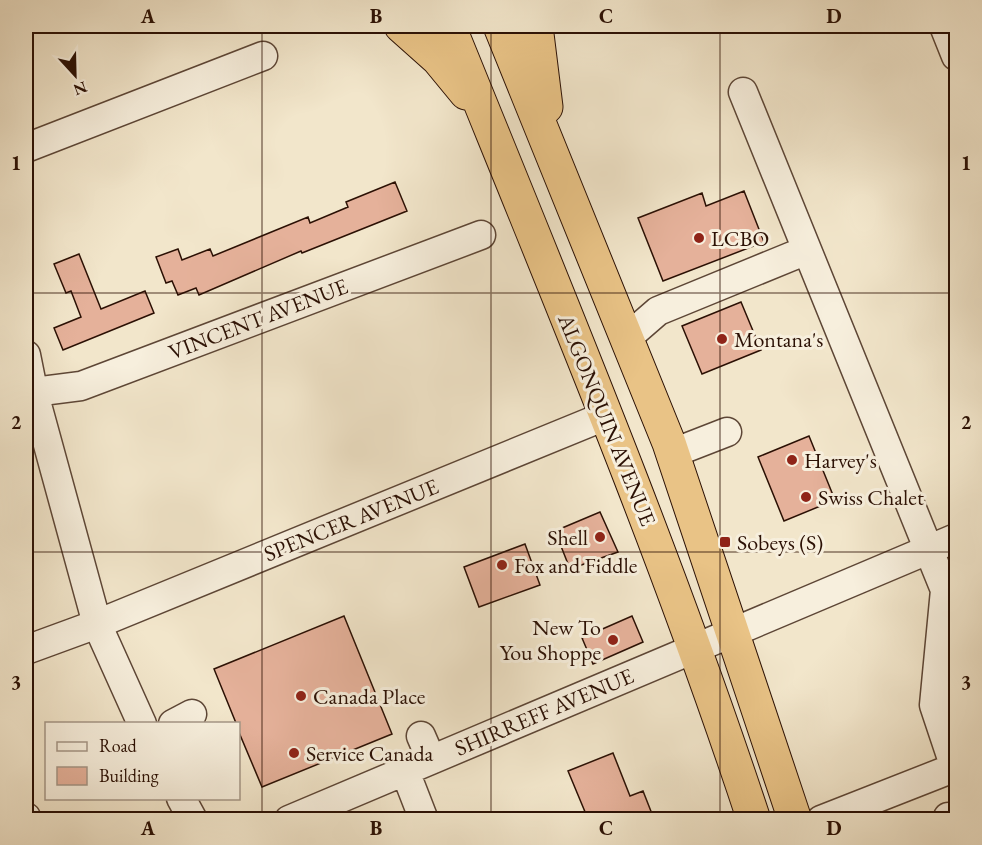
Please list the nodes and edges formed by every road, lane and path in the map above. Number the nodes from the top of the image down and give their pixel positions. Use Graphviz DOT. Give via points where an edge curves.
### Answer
graph roads {
  1 [pos="401,26"];
  2 [pos="449,26"];
  3 [pos="500,26"];
  4 [pos="536,26"];
  5 [pos="944,26"];
  6 [pos="263,56"];
  7 [pos="957,56"];
  8 [pos="743,92"];
  9 [pos="487,120"];
  10 [pos="26,148"];
  11 [pos="553,156"];
  12 [pos="481,235"];
  13 [pos="807,250"];
  14 [pos="628,337"];
  15 [pos="26,355"];
  16 [pos="29,391"];
  17 [pos="605,416"];
  18 [pos="727,432"];
  19 [pos="673,453"];
  20 [pos="957,538"];
  21 [pos="929,550"];
  22 [pos="97,624"];
  23 [pos="733,633"];
  24 [pos="696,648"];
  25 [pos="26,650"];
  26 [pos="945,701"];
  27 [pos="142,722"];
  28 [pos="956,768"];
  29 [pos="405,771"];
  30 [pos="182,800"];
  31 [pos="193,819"];
  32 [pos="290,819"];
  33 [pos="424,819"];
  34 [pos="754,819"];
  35 [pos="795,819"];
  36 [pos="821,819"];
  1 -- 9 [label="highway" via="438,59"];
  2 -- 9 [label="highway, ALGONQUIN AVENUE"];
  3 -- 11 [label="highway, ALGONQUIN AVENUE"];
  4 -- 11 [label="highway"];
  5 -- 7 [label="street"];
  6 -- 10 [label="street"];
  8 -- 13 [label="street"];
  9 -- 17 [label="highway, ALGONQUIN AVENUE"];
  11 -- 14 [label="highway, ALGONQUIN AVENUE"];
  12 -- 16 [label="street, VINCENT AVENUE" via="81,386"];
  13 -- 14 [label="street" via="658,311"];
  13 -- 21 [label="street"];
  14 -- 19 [label="highway, ALGONQUIN AVENUE"];
  15 -- 16 [label="street"];
  16 -- 22 [label="street"];
  17 -- 22 [label="street, SPENCER AVENUE"];
  17 -- 24 [label="highway, ALGONQUIN AVENUE"];
  18 -- 19 [label="street"];
  19 -- 23 [label="highway, ALGONQUIN AVENUE"];
  20 -- 21 [label="street, SHIRREFF AVENUE"];
  21 -- 23 [label="street, SHIRREFF AVENUE"];
  21 -- 26 [label="street" via="945,590"];
  22 -- 25 [label="street, SPENCER AVENUE"];
  22 -- 27 [label="street"];
  23 -- 24 [label="street, SHIRREFF AVENUE"];
  23 -- 35 [label="highway, ALGONQUIN AVENUE"];
  24 -- 29 [label="street, SHIRREFF AVENUE" via="426,748"];
  24 -- 34 [label="highway, ALGONQUIN AVENUE"];
  26 -- 28 [label="street"];
  28 -- 36 [label="street"];
  29 -- 32 [label="street, SHIRREFF AVENUE"];
  29 -- 33 [label="street"];
  30 -- 31 [label="street"];
}
